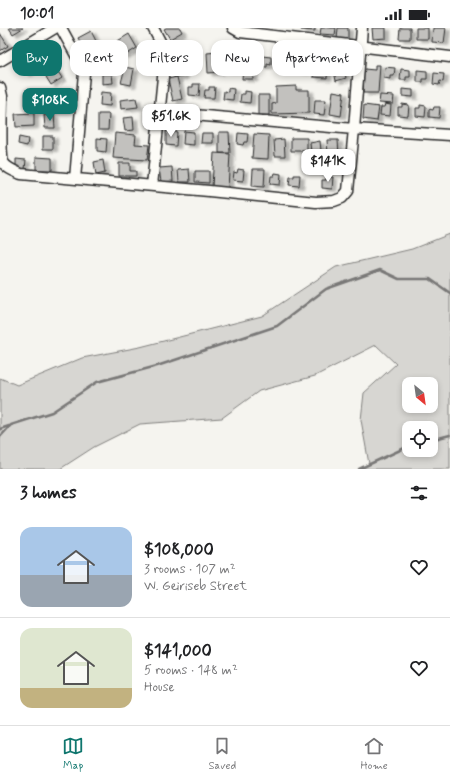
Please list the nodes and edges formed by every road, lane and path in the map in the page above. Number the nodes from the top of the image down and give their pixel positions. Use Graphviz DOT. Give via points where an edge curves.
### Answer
graph roads {
  1 [pos="55,28"];
  2 [pos="61,28"];
  3 [pos="153,28"];
  4 [pos="233,28"];
  5 [pos="362,28"];
  6 [pos="304,40"];
  7 [pos="361,40"];
  8 [pos="363,47"];
  9 [pos="450,57"];
  10 [pos="0,61"];
  11 [pos="358,76"];
  12 [pos="0,88"];
  13 [pos="159,112"];
  14 [pos="354,129"];
  15 [pos="450,135"];
  16 [pos="75,179"];
  17 [pos="152,186"];
  1 -- 10 [label="street"];
  2 -- 16 [label="street" via="84,73"];
  3 -- 13 [label="street" via="165,57"];
  4 -- 6 [label="street" via="240,32"];
  5 -- 7 [label="street"];
  8 -- 9 [label="street"];
  11 -- 14 [label="street"];
  12 -- 16 [label="street" via="3,163 21,174"];
  13 -- 14 [label="street"];
  13 -- 17 [label="street"];
  14 -- 15 [label="street"];
  14 -- 17 [label="street" via="348,191 342,198 334,201 316,202"];
  16 -- 17 [label="street"];
}
